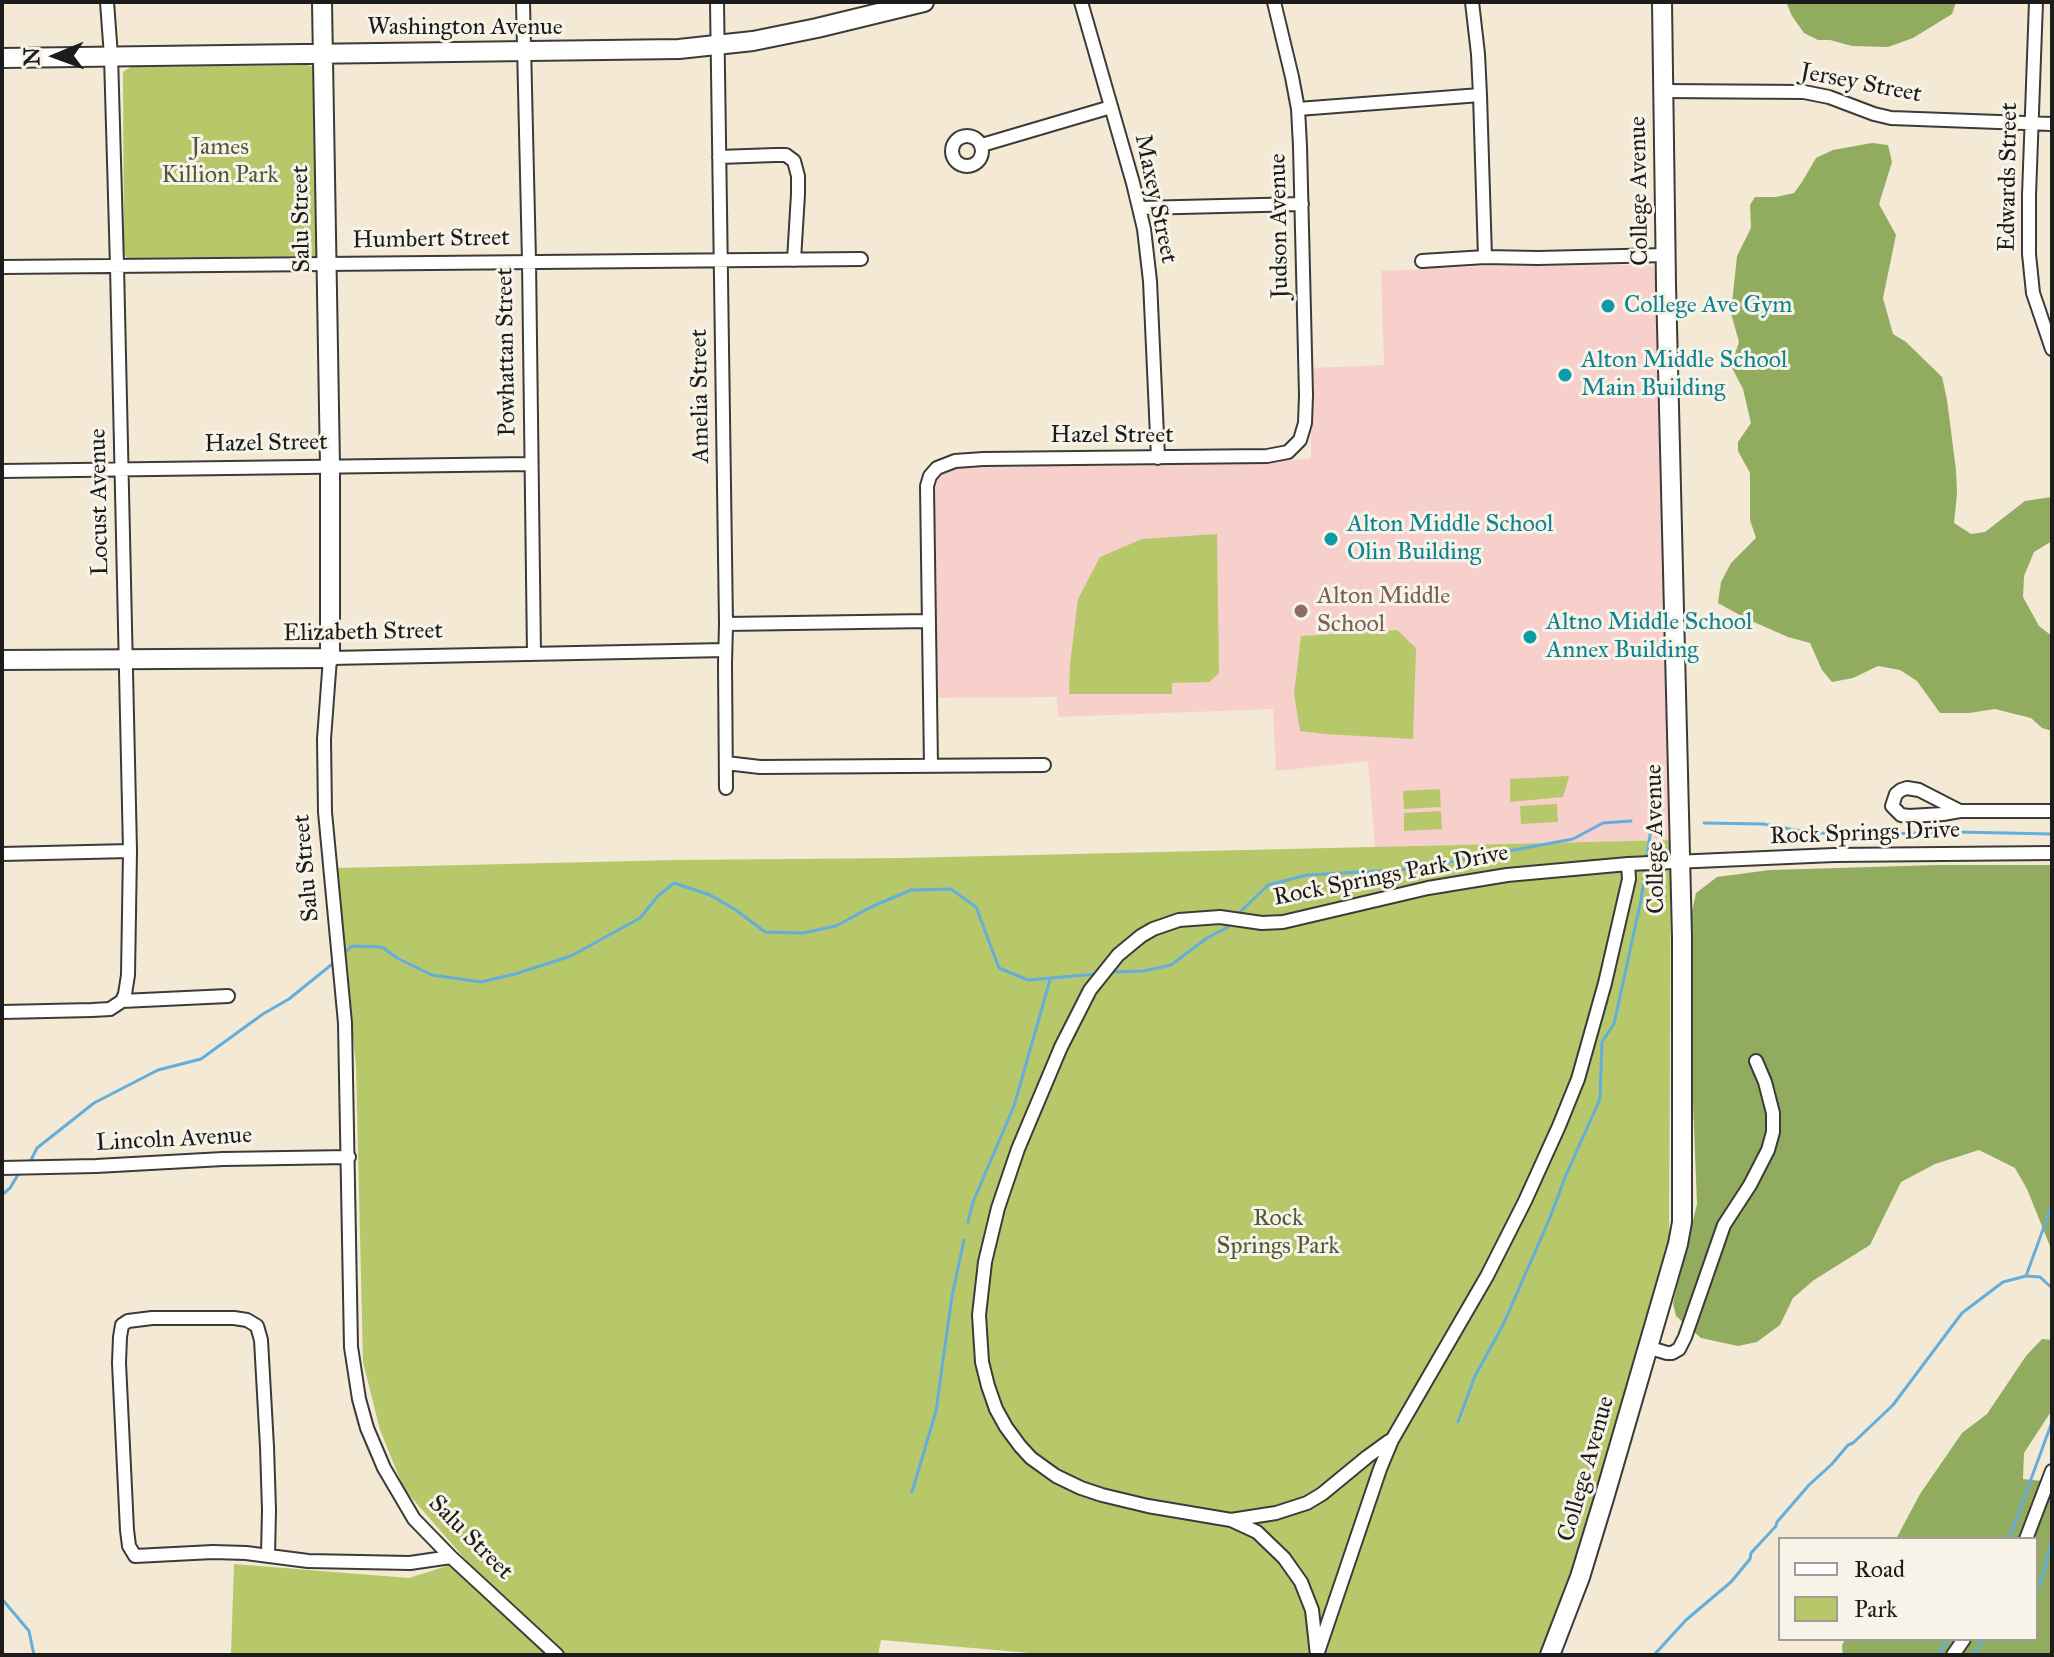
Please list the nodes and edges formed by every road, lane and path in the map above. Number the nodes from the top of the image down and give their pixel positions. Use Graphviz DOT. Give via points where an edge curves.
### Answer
graph roads {
  1 [pos="107,2"];
  2 [pos="322,2"];
  3 [pos="523,2"];
  4 [pos="717,2"];
  5 [pos="924,2"];
  6 [pos="1081,2"];
  7 [pos="1274,2"];
  8 [pos="1472,2"];
  9 [pos="1662,2"];
  10 [pos="2036,2"];
  11 [pos="878,8"];
  12 [pos="718,46"];
  13 [pos="524,51"];
  14 [pos="323,53"];
  15 [pos="111,56"];
  16 [pos="2,58"];
  17 [pos="1662,91"];
  18 [pos="1480,95"];
  19 [pos="1111,107"];
  20 [pos="1298,109"];
  21 [pos="2032,124"];
  22 [pos="2052,124"];
  23 [pos="982,145"];
  24 [pos="719,157"];
  25 [pos="1302,204"];
  26 [pos="1140,208"];
  27 [pos="1666,255"];
  28 [pos="1485,257"];
  29 [pos="861,259"];
  30 [pos="720,260"];
  31 [pos="794,260"];
  32 [pos="529,261"];
  33 [pos="1422,261"];
  34 [pos="326,264"];
  35 [pos="117,266"];
  36 [pos="2,267"];
  37 [pos="2052,349"];
  38 [pos="1293,449"];
  39 [pos="1158,458"];
  40 [pos="531,464"];
  41 [pos="330,466"];
  42 [pos="122,468"];
  43 [pos="2,471"];
  44 [pos="928,621"];
  45 [pos="726,624"];
  46 [pos="725,650"];
  47 [pos="534,654"];
  48 [pos="330,658"];
  49 [pos="2,660"];
  50 [pos="126,660"];
  51 [pos="726,763"];
  52 [pos="1044,765"];
  53 [pos="931,766"];
  54 [pos="726,788"];
  55 [pos="1960,811"];
  56 [pos="2052,811"];
  57 [pos="130,851"];
  58 [pos="2052,853"];
  59 [pos="2,854"];
  60 [pos="1680,863"];
  61 [pos="1628,864"];
  62 [pos="228,996"];
  63 [pos="122,1001"];
  64 [pos="2,1012"];
  65 [pos="1756,1061"];
  66 [pos="349,1157"];
  67 [pos="2,1168"];
  68 [pos="1647,1347"];
  69 [pos="1392,1440"];
  70 [pos="2052,1471"];
  71 [pos="1231,1520"];
  72 [pos="2027,1537"];
  73 [pos="268,1556"];
  74 [pos="451,1557"];
  75 [pos="1553,1654"];
  76 [pos="557,1655"];
  77 [pos="1317,1655"];
  1 -- 15 [label="street, Locust Avenue"];
  2 -- 14 [label="main road, Salu Street"];
  3 -- 13 [label="street, Powhattan Street"];
  4 -- 12 [label="street, Amelia Street"];
  5 -- 11 [label="main road, Washington Avenue"];
  6 -- 19 [label="street, Maxey Street"];
  7 -- 20 [label="street, Judson Avenue"];
  8 -- 18 [label="street"];
  9 -- 17 [label="main road, College Avenue"];
  10 -- 21 [label="street, Edwards Street"];
  11 -- 12 [label="main road, Washington Avenue" via="803,31"];
  12 -- 13 [label="main road, Washington Avenue"];
  12 -- 24 [label="street, Amelia Street"];
  13 -- 14 [label="main road, Washington Avenue"];
  13 -- 32 [label="street, Powhattan Street"];
  14 -- 15 [label="main road, Washington Avenue"];
  14 -- 34 [label="main road, Salu Street"];
  15 -- 16 [label="main road, Washington Avenue"];
  15 -- 35 [label="street, Locust Avenue"];
  17 -- 21 [label="street, Jersey Street" via="1804,92 1891,118"];
  17 -- 27 [label="main road, College Avenue"];
  18 -- 20 [label="street"];
  18 -- 28 [label="street"];
  19 -- 23 [label="street"];
  19 -- 26 [label="street, Maxey Street"];
  20 -- 25 [label="street, Judson Avenue"];
  21 -- 22 [label="street, Jersey Street"];
  21 -- 37 [label="street, Edwards Street" via="2031,282"];
  24 -- 30 [label="street, Amelia Street"];
  24 -- 31 [label="street" via="786,155 794,161"];
  25 -- 26 [label="street"];
  25 -- 38 [label="street, Judson Avenue" via="1306,395 1303,433"];
  26 -- 39 [label="street, Maxey Street" via="1150,281"];
  27 -- 28 [label="street"];
  27 -- 60 [label="main road, College Avenue"];
  28 -- 33 [label="street"];
  29 -- 31 [label="street, Humbert Street"];
  30 -- 31 [label="street, Humbert Street"];
  30 -- 32 [label="street, Humbert Street"];
  30 -- 45 [label="street, Amelia Street"];
  32 -- 34 [label="street, Humbert Street"];
  32 -- 40 [label="street, Powhattan Street"];
  34 -- 35 [label="street, Humbert Street"];
  34 -- 41 [label="main road, Salu Street"];
  35 -- 36 [label="street, Humbert Street"];
  35 -- 42 [label="street, Locust Avenue"];
  38 -- 39 [label="street, Hazel Street" via="1267,456"];
  39 -- 44 [label="street, Hazel Street" via="942,465 927,486"];
  40 -- 41 [label="street, Hazel Street"];
  40 -- 47 [label="street, Powhattan Street"];
  41 -- 42 [label="street, Hazel Street"];
  41 -- 48 [label="main road, Salu Street"];
  42 -- 43 [label="street, Hazel Street"];
  42 -- 50 [label="street, Locust Avenue"];
  44 -- 45 [label="street"];
  44 -- 53 [label="street"];
  45 -- 46 [label="street, Amelia Street"];
  46 -- 47 [label="street, Elizabeth Street"];
  46 -- 51 [label="street, Amelia Street"];
  47 -- 48 [label="street, Elizabeth Street"];
  48 -- 50 [label="main road, Elizabeth Street"];
  48 -- 66 [label="street, Salu Street" via="325,812 345,1023"];
  49 -- 50 [label="main road, Elizabeth Street"];
  50 -- 57 [label="street, Locust Avenue"];
  51 -- 53 [label="street"];
  51 -- 54 [label="street, Amelia Street"];
  52 -- 53 [label="street"];
  55 -- 55 [label="street" via="1907,788 1896,794 1892,806 1909,816"];
  55 -- 56 [label="street"];
  57 -- 59 [label="street"];
  57 -- 63 [label="street, Locust Avenue" via="128,975"];
  58 -- 60 [label="street, Rock Springs Drive"];
  60 -- 61 [label="street, Rock Springs Park Drive"];
  60 -- 68 [label="main road, College Avenue" via="1682,1222"];
  61 -- 69 [label="street, Rock Springs Park Drive" via="1605,983 1559,1126 1487,1276"];
  61 -- 71 [label="street, Rock Springs Park Drive" via="1479,879 1283,922 1179,920 1129,945 1090,990 1037,1100 994,1222 979,1315 988,1386 1020,1446 1056,1476 1102,1495"];
  62 -- 63 [label="street"];
  63 -- 64 [label="street" via="110,1009"];
  65 -- 68 [label="street" via="1773,1113 1768,1150 1724,1225 1679,1349 1667,1353"];
  66 -- 67 [label="street, Lincoln Avenue"];
  66 -- 74 [label="street, Salu Street" via="351,1347 359,1399 372,1442 397,1492 414,1519"];
  68 -- 75 [label="main road, College Avenue"];
  69 -- 71 [label="street, Rock Springs Park Drive" via="1307,1503"];
  69 -- 77 [label="street, Rock Springs Park Drive"];
  70 -- 72 [label="street"];
  71 -- 77 [label="street, Rock Springs Park Drive" via="1269,1542 1296,1574 1312,1610"];
  73 -- 73 [label="street" via="267,1447 257,1326 234,1318 196,1317 122,1325 124,1489 133,1554"];
  73 -- 74 [label="street" via="410,1563"];
  74 -- 76 [label="street, Salu Street"];
}
